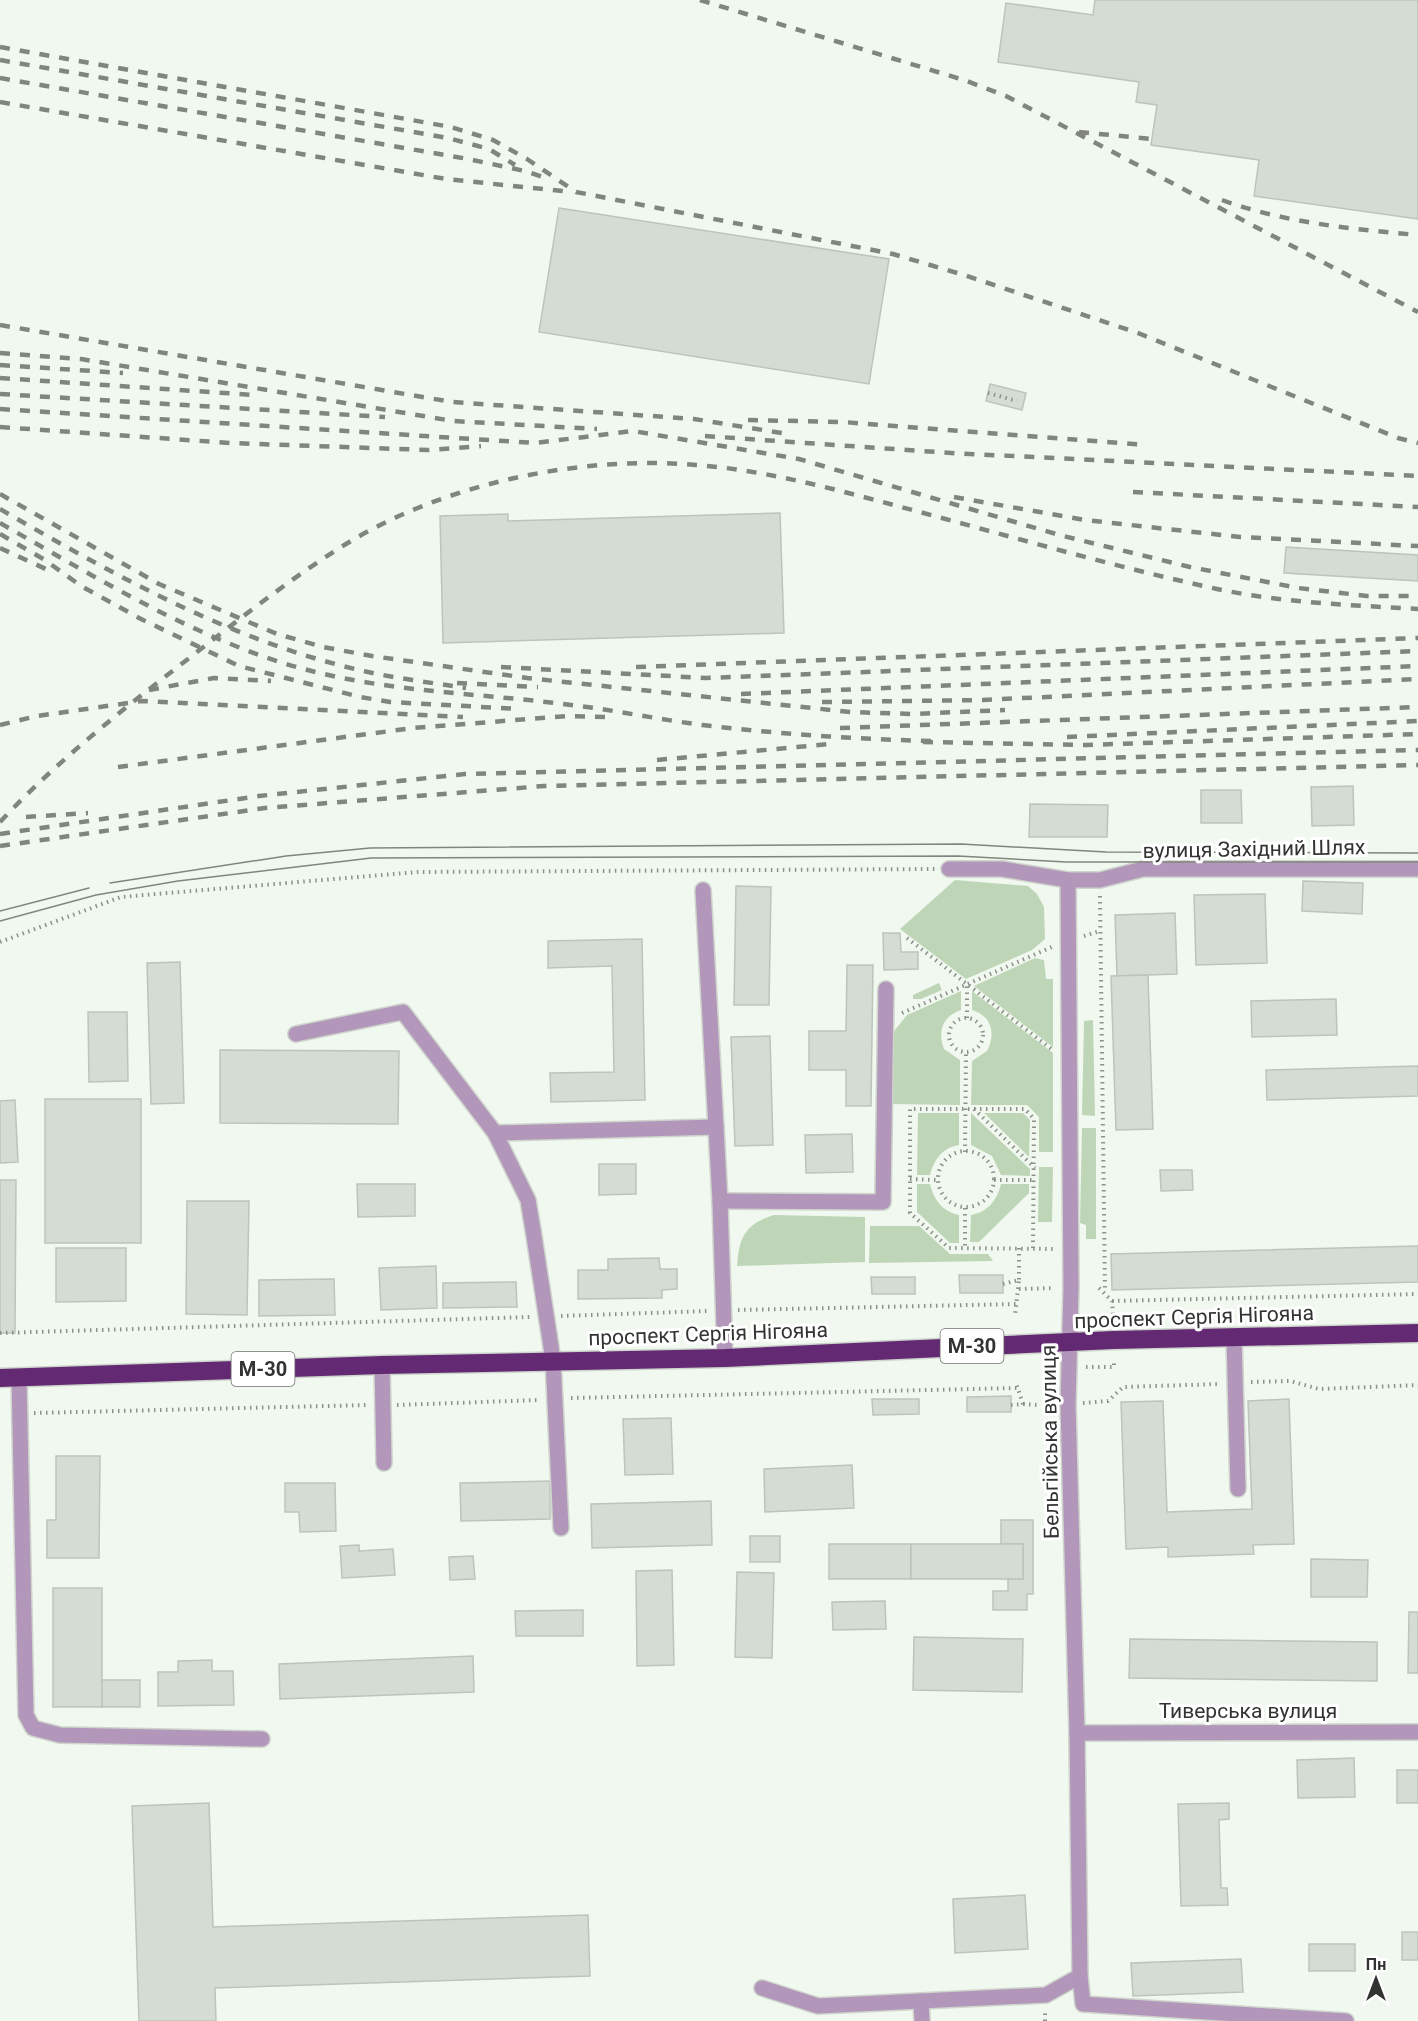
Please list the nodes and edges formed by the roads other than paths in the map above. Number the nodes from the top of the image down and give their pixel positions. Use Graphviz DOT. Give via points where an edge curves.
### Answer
graph roads {
  1 [pos="949,869"];
  2 [pos="1418,869"];
  3 [pos="1068,879"];
  4 [pos="703,890"];
  5 [pos="886,990"];
  6 [pos="296,1034"];
  7 [pos="716,1127"];
  8 [pos="495,1133"];
  9 [pos="720,1201"];
  10 [pos="1418,1333"];
  11 [pos="1234,1337"];
  12 [pos="1069,1343"];
  13 [pos="725,1358"];
  14 [pos="553,1360"];
  15 [pos="382,1365"];
  16 [pos="19,1377"];
  17 [pos="0,1378"];
  18 [pos="384,1463"];
  19 [pos="1238,1490"];
  20 [pos="561,1528"];
  21 [pos="1418,1732"];
  22 [pos="1077,1733"];
  23 [pos="262,1739"];
  24 [pos="1080,1976"];
  25 [pos="762,1989"];
  26 [pos="921,2001"];
  27 [pos="922,2021"];
  28 [pos="1346,2021"];
  1 -- 3 [label="street, вулиця Західний Шлях" via="1002,869"];
  2 -- 3 [label="street, вулиця Західний Шлях" via="1143,869 1100,879"];
  3 -- 12 [label="street, Бельгійська вулиця"];
  4 -- 7 [label="street"];
  5 -- 9 [label="street" via="883,1202"];
  6 -- 8 [label="street" via="403,1012"];
  7 -- 8 [label="street"];
  7 -- 9 [label="street"];
  8 -- 14 [label="street" via="528,1200"];
  9 -- 13 [label="street"];
  10 -- 11 [label="highway, проспект Сергія Нігояна / М-30"];
  11 -- 12 [label="highway, проспект Сергія Нігояна / М-30"];
  11 -- 19 [label="street"];
  12 -- 13 [label="highway, проспект Сергія Нігояна / М-30"];
  12 -- 22 [label="street, Бельгійська вулиця"];
  13 -- 14 [label="highway, проспект Сергія Нігояна / М-30"];
  14 -- 15 [label="highway, проспект Сергія Нігояна / М-30"];
  14 -- 20 [label="street"];
  15 -- 16 [label="highway, проспект Сергія Нігояна / М-30"];
  15 -- 18 [label="street"];
  16 -- 17 [label="highway, проспект Сергія Нігояна / М-30"];
  16 -- 23 [label="street" via="26,1714 33,1728 60,1735"];
  21 -- 22 [label="street, Тиверська вулиця"];
  22 -- 24 [label="street, Бельгійська вулиця"];
  24 -- 26 [label="street" via="1046,1995"];
  24 -- 28 [label="street, Бельгійська вулиця" via="1083,2004"];
  25 -- 26 [label="street" via="818,2006"];
  26 -- 27 [label="street"];
}
